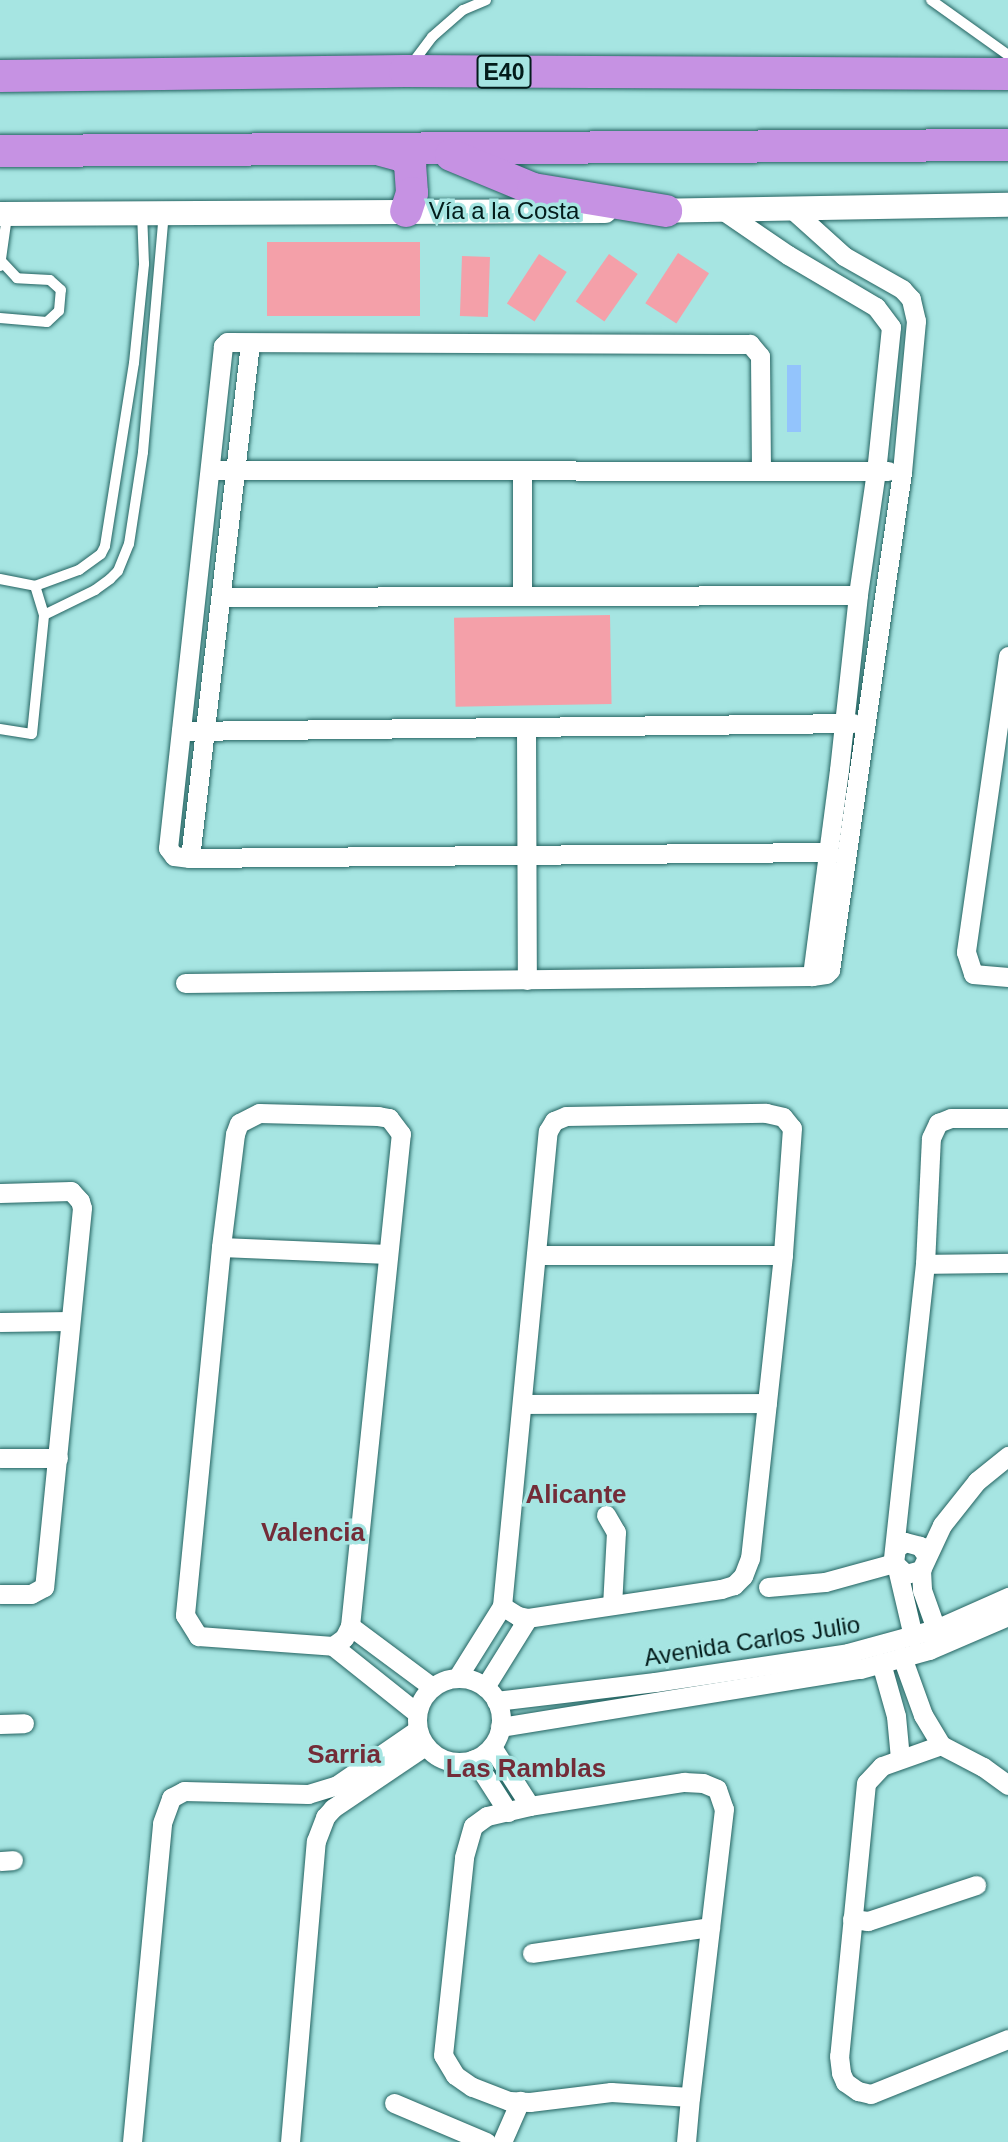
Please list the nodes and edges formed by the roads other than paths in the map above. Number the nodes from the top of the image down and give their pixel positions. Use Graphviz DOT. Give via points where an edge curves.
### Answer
graph roads {
  1 [pos="486,0"];
  2 [pos="930,0"];
  3 [pos="1008,55"];
  4 [pos="405,71"];
  5 [pos="1008,74"];
  6 [pos="0,76"];
  7 [pos="1008,145"];
  8 [pos="381,150"];
  9 [pos="429,150"];
  10 [pos="0,151"];
  11 [pos="1008,205"];
  12 [pos="793,210"];
  13 [pos="406,211"];
  14 [pos="666,211"];
  15 [pos="725,212"];
  16 [pos="153,213"];
  17 [pos="4,214"];
  18 [pos="1,265"];
  19 [pos="0,318"];
  20 [pos="250,343"];
  21 [pos="210,470"];
  22 [pos="236,471"];
  23 [pos="761,471"];
  24 [pos="876,471"];
  25 [pos="522,472"];
  26 [pos="902,472"];
  27 [pos="0,579"];
  28 [pos="35,586"];
  29 [pos="858,595"];
  30 [pos="522,596"];
  31 [pos="222,597"];
  32 [pos="44,615"];
  33 [pos="1007,666"];
  34 [pos="843,723"];
  35 [pos="865,723"];
  36 [pos="526,727"];
  37 [pos="0,729"];
  38 [pos="181,731"];
  39 [pos="205,731"];
  40 [pos="527,852"];
  41 [pos="829,852"];
  42 [pos="190,858"];
  43 [pos="812,976"];
  44 [pos="1008,977"];
  45 [pos="527,980"];
  46 [pos="185,983"];
  47 [pos="1008,1118"];
  48 [pos="0,1193"];
  49 [pos="221,1247"];
  50 [pos="388,1254"];
  51 [pos="536,1255"];
  52 [pos="783,1255"];
  53 [pos="1008,1263"];
  54 [pos="925,1264"];
  55 [pos="70,1321"];
  56 [pos="0,1322"];
  57 [pos="767,1403"];
  58 [pos="523,1404"];
  59 [pos="1008,1455"];
  60 [pos="0,1458"];
  61 [pos="58,1458"];
  62 [pos="606,1515"];
  63 [pos="923,1562"];
  64 [pos="895,1563"];
  65 [pos="768,1587"];
  66 [pos="0,1594"];
  67 [pos="1008,1597"];
  68 [pos="612,1605"];
  69 [pos="502,1606"];
  70 [pos="1008,1616"];
  71 [pos="528,1618"];
  72 [pos="350,1626"];
  73 [pos="936,1629"];
  74 [pos="913,1636"];
  75 [pos="333,1646"];
  76 [pos="902,1657"];
  77 [pos="881,1663"];
  78 [pos="778,1675"];
  79 [pos="457,1678"];
  80 [pos="432,1688"];
  81 [pos="491,1694"];
  82 [pos="24,1723"];
  83 [pos="0,1724"];
  84 [pos="500,1727"];
  85 [pos="420,1730"];
  86 [pos="941,1745"];
  87 [pos="492,1746"];
  88 [pos="901,1758"];
  89 [pos="474,1759"];
  90 [pos="1008,1785"];
  91 [pos="530,1806"];
  92 [pos="508,1812"];
  93 [pos="976,1885"];
  94 [pos="852,1919"];
  95 [pos="710,1927"];
  96 [pos="532,1953"];
  97 [pos="1008,2039"];
  98 [pos="690,2097"];
  99 [pos="520,2101"];
  100 [pos="394,2103"];
  101 [pos="132,2142"];
  102 [pos="290,2142"];
  103 [pos="486,2142"];
  104 [pos="502,2142"];
  105 [pos="686,2142"];
  1 -- 4 [label="lane" via="463,10 432,37"];
  2 -- 3 [label="lane"];
  4 -- 5 [label="highway, E40"];
  4 -- 6 [label="highway, E40"];
  7 -- 9 [label="highway"];
  8 -- 9 [label="highway"];
  8 -- 10 [label="highway"];
  8 -- 13 [label="highway" via="403,156 410,164 412,193"];
  9 -- 14 [label="highway" via="462,158 533,189"];
  11 -- 12 [label="street, Vía a la Costa"];
  12 -- 15 [label="street, Vía a la Costa"];
  12 -- 26 [label="street" via="844,256 891,281 911,299 916,321"];
  13 -- 14 [label="street, Vía a la Costa"];
  13 -- 16 [label="street, Vía a la Costa"];
  14 -- 15 [label="street, Vía a la Costa"];
  15 -- 24 [label="street" via="887,318 892,339"];
  16 -- 17 [label="street, Vía a la Costa"];
  16 -- 28 [label="lane" via="105,546 79,570"];
  16 -- 32 [label="lane" via="143,452 129,544 110,579"];
  17 -- 18 [label="lane"];
  18 -- 19 [label="lane" via="17,278 50,281 61,290 59,311 47,322"];
  20 -- 21 [label="street" via="229,341 223,346"];
  20 -- 22 [label="street"];
  20 -- 23 [label="street" via="750,344 760,356"];
  21 -- 22 [label="street"];
  21 -- 38 [label="street"];
  22 -- 25 [label="street"];
  22 -- 31 [label="street"];
  23 -- 24 [label="street"];
  23 -- 25 [label="street"];
  24 -- 26 [label="street"];
  24 -- 29 [label="street"];
  25 -- 30 [label="street"];
  26 -- 35 [label="street"];
  27 -- 28 [label="lane"];
  28 -- 32 [label="lane"];
  29 -- 30 [label="street"];
  29 -- 34 [label="street"];
  30 -- 31 [label="street"];
  31 -- 39 [label="street"];
  32 -- 37 [label="lane" via="32,734"];
  33 -- 44 [label="street" via="966,952 973,974"];
  34 -- 35 [label="street"];
  34 -- 36 [label="street"];
  34 -- 41 [label="street"];
  35 -- 43 [label="street" via="831,967 827,974"];
  36 -- 39 [label="street"];
  36 -- 40 [label="street"];
  38 -- 39 [label="street"];
  38 -- 42 [label="street" via="168,848 174,856"];
  39 -- 42 [label="street"];
  40 -- 41 [label="street"];
  40 -- 42 [label="street"];
  40 -- 45 [label="street"];
  41 -- 43 [label="street"];
  43 -- 45 [label="street"];
  45 -- 46 [label="street"];
  47 -- 54 [label="street" via="951,1118 939,1123 931,1138"];
  48 -- 55 [label="street" via="71,1191 80,1201"];
  49 -- 50 [label="street"];
  49 -- 50 [label="street" via="239,1123 259,1113 378,1116 389,1118 401,1134"];
  49 -- 75 [label="street" via="187,1623 198,1636"];
  50 -- 72 [label="street"];
  51 -- 52 [label="street"];
  51 -- 52 [label="street" via="548,1131 554,1121 566,1116 766,1113 783,1117 792,1128"];
  51 -- 58 [label="street"];
  52 -- 57 [label="street"];
  53 -- 54 [label="street"];
  54 -- 64 [label="street"];
  55 -- 56 [label="street"];
  55 -- 61 [label="street"];
  57 -- 58 [label="street"];
  57 -- 68 [label="street" via="750,1559 743,1576 721,1589"];
  58 -- 69 [label="street"];
  59 -- 63 [label="street" via="977,1480 942,1525"];
  60 -- 61 [label="street"];
  61 -- 66 [label="street" via="44,1587 31,1594"];
  62 -- 68 [label="street" via="616,1532"];
  63 -- 64 [label="street" via="906,1574"];
  63 -- 64 [label="street" via="920,1546 911,1542 897,1548"];
  63 -- 73 [label="street" via="922,1590"];
  64 -- 65 [label="street" via="825,1582"];
  64 -- 74 [label="street"];
  67 -- 73 [label="street, Avenida Carlos Julio"];
  68 -- 71 [label="street"];
  69 -- 71 [label="street"];
  69 -- 79 [label="street"];
  70 -- 76 [label="street, Avenida Carlos Julio"];
  71 -- 81 [label="street"];
  72 -- 75 [label="street"];
  72 -- 80 [label="street"];
  73 -- 74 [label="street, Avenida Carlos Julio"];
  74 -- 78 [label="street, Avenida Carlos Julio"];
  75 -- 85 [label="street"];
  76 -- 77 [label="street, Avenida Carlos Julio"];
  76 -- 86 [label="street" via="923,1716"];
  77 -- 78 [label="street, Avenida Carlos Julio"];
  77 -- 88 [label="street" via="896,1716"];
  78 -- 81 [label="street, Avenida Carlos Julio"];
  78 -- 84 [label="street, Avenida Carlos Julio"];
  79 -- 80 [label="street"];
  79 -- 81 [label="street" via="477,1682"];
  80 -- 85 [label="street"];
  81 -- 84 [label="street"];
  82 -- 83 [label="street"];
  84 -- 87 [label="street"];
  85 -- 89 [label="street" via="439,1758 456,1762"];
  85 -- 101 [label="street" via="337,1785 308,1794 184,1791 172,1798 162,1823"];
  85 -- 102 [label="street" via="333,1808 316,1842"];
  86 -- 88 [label="street"];
  86 -- 90 [label="street"];
  87 -- 89 [label="street"];
  87 -- 91 [label="street"];
  88 -- 94 [label="street" via="882,1766 866,1783"];
  89 -- 92 [label="street"];
  91 -- 92 [label="street"];
  91 -- 95 [label="street" via="684,1782 717,1789 724,1810"];
  92 -- 99 [label="street" via="478,1821 468,1838 443,2055 455,2075 472,2087"];
  93 -- 94 [label="street" via="868,1922"];
  94 -- 97 [label="street" via="839,2056 845,2082 871,2094"];
  95 -- 96 [label="street"];
  95 -- 98 [label="street"];
  98 -- 99 [label="street" via="611,2092"];
  98 -- 105 [label="street"];
  99 -- 104 [label="street"];
  100 -- 103 [label="street"];
}
